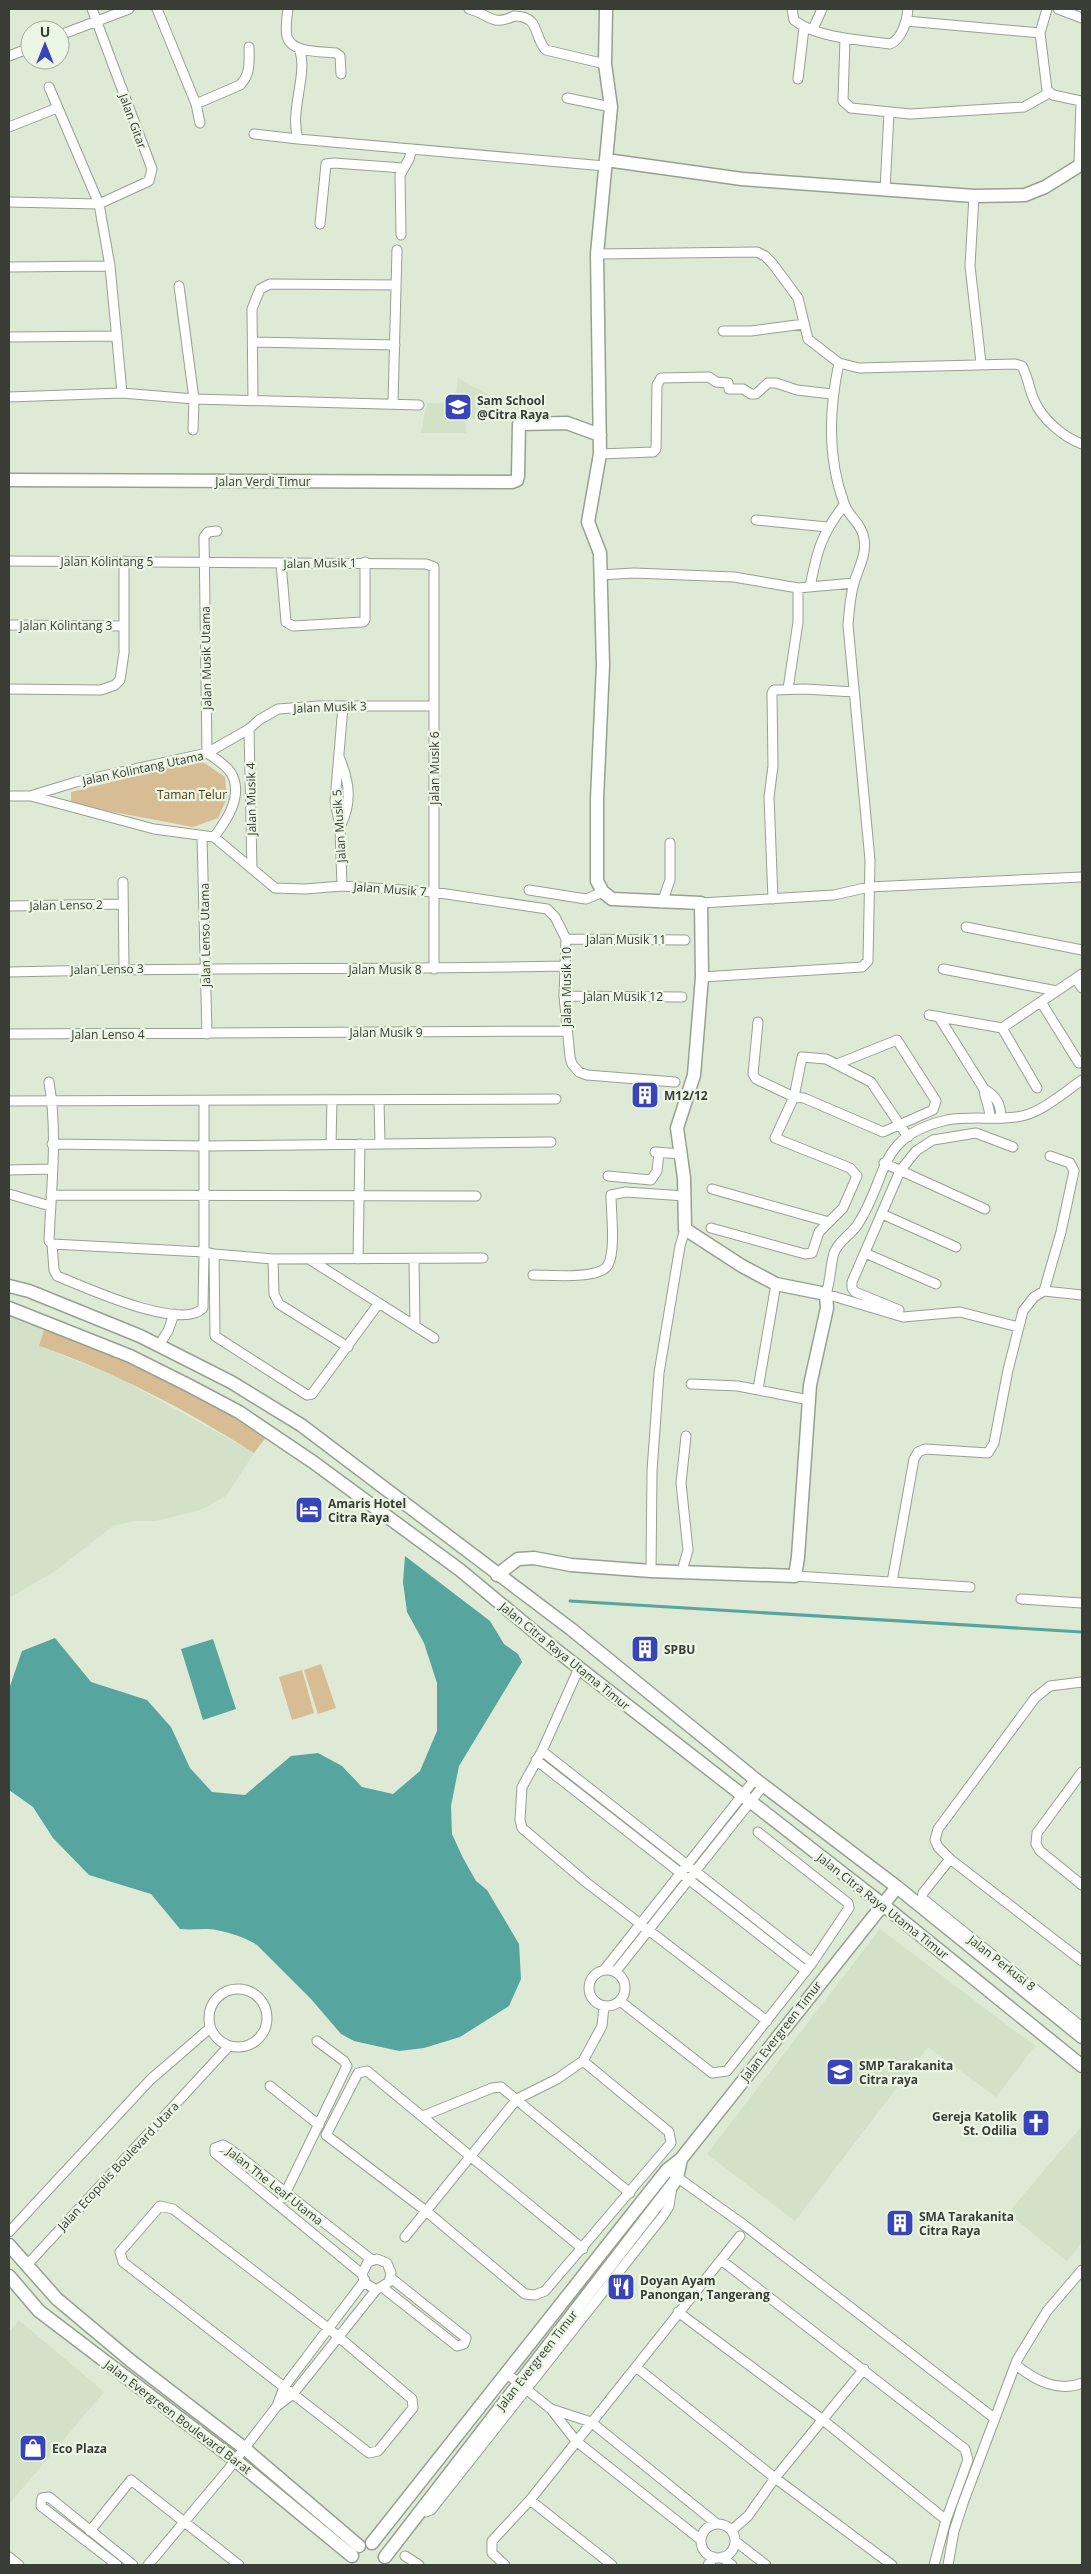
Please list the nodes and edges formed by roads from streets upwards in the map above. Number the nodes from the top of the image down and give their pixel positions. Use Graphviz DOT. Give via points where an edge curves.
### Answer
graph roads {
  1 [pos="92,9"];
  2 [pos="130,9"];
  3 [pos="157,9"];
  4 [pos="288,9"];
  5 [pos="469,9"];
  6 [pos="606,9"];
  7 [pos="792,9"];
  8 [pos="822,9"];
  9 [pos="908,9"];
  10 [pos="1047,9"];
  11 [pos="1058,9"];
  12 [pos="1082,18"];
  13 [pos="97,20"];
  14 [pos="906,21"];
  15 [pos="809,29"];
  16 [pos="70,31"];
  17 [pos="1040,33"];
  18 [pos="845,38"];
  19 [pos="249,48"];
  20 [pos="299,49"];
  21 [pos="606,64"];
  22 [pos="342,74"];
  23 [pos="798,80"];
  24 [pos="48,87"];
  25 [pos="1049,94"];
  26 [pos="567,98"];
  27 [pos="196,104"];
  28 [pos="611,106"];
  29 [pos="58,108"];
  30 [pos="889,113"];
  31 [pos="200,123"];
  32 [pos="9,127"];
  33 [pos="254,134"];
  34 [pos="298,139"];
  35 [pos="412,149"];
  36 [pos="606,163"];
  37 [pos="1080,165"];
  38 [pos="403,168"];
  39 [pos="885,190"];
  40 [pos="974,196"];
  41 [pos="9,202"];
  42 [pos="99,204"];
  43 [pos="320,224"];
  44 [pos="401,235"];
  45 [pos="397,250"];
  46 [pos="597,254"];
  47 [pos="110,266"];
  48 [pos="9,267"];
  49 [pos="396,285"];
  50 [pos="179,286"];
  51 [pos="804,324"];
  52 [pos="723,330"];
  53 [pos="117,336"];
  54 [pos="9,337"];
  55 [pos="253,342"];
  56 [pos="395,345"];
  57 [pos="839,362"];
  58 [pos="980,363"];
  59 [pos="122,393"];
  60 [pos="832,394"];
  61 [pos="9,397"];
  62 [pos="194,399"];
  63 [pos="253,400"];
  64 [pos="393,403"];
  65 [pos="419,404"];
  66 [pos="193,430"];
  67 [pos="600,435"];
  68 [pos="1082,444"];
  69 [pos="600,454"];
  70 [pos="9,480"];
  71 [pos="844,505"];
  72 [pos="756,520"];
  73 [pos="827,527"];
  74 [pos="216,531"];
  75 [pos="9,561"];
  76 [pos="124,561"];
  77 [pos="365,562"];
  78 [pos="205,563"];
  79 [pos="281,564"];
  80 [pos="434,567"];
  81 [pos="600,575"];
  82 [pos="854,584"];
  83 [pos="810,587"];
  84 [pos="798,588"];
  85 [pos="9,625"];
  86 [pos="123,626"];
  87 [pos="9,689"];
  88 [pos="788,689"];
  89 [pos="854,692"];
  90 [pos="343,706"];
  91 [pos="434,706"];
  92 [pos="249,729"];
  93 [pos="208,753"];
  94 [pos="340,760"];
  95 [pos="9,796"];
  96 [pos="30,796"];
  97 [pos="340,827"];
  98 [pos="202,837"];
  99 [pos="214,837"];
  100 [pos="670,842"];
  101 [pos="252,869"];
  102 [pos="1082,877"];
  103 [pos="123,882"];
  104 [pos="342,886"];
  105 [pos="869,887"];
  106 [pos="529,890"];
  107 [pos="433,892"];
  108 [pos="603,892"];
  109 [pos="773,899"];
  110 [pos="662,903"];
  111 [pos="701,903"];
  112 [pos="123,904"];
  113 [pos="9,906"];
  114 [pos="966,927"];
  115 [pos="566,939"];
  116 [pos="685,940"];
  117 [pos="1082,950"];
  118 [pos="564,966"];
  119 [pos="124,968"];
  120 [pos="206,968"];
  121 [pos="434,969"];
  122 [pos="943,969"];
  123 [pos="9,972"];
  124 [pos="1079,976"];
  125 [pos="702,977"];
  126 [pos="1082,988"];
  127 [pos="1058,991"];
  128 [pos="564,996"];
  129 [pos="682,996"];
  130 [pos="1041,1002"];
  131 [pos="929,1016"];
  132 [pos="939,1017"];
  133 [pos="758,1022"];
  134 [pos="1002,1028"];
  135 [pos="566,1031"];
  136 [pos="9,1034"];
  137 [pos="207,1034"];
  138 [pos="1079,1063"];
  139 [pos="837,1064"];
  140 [pos="1082,1080"];
  141 [pos="49,1082"];
  142 [pos="675,1082"];
  143 [pos="1037,1088"];
  144 [pos="984,1089"];
  145 [pos="794,1097"];
  146 [pos="556,1099"];
  147 [pos="52,1100"];
  148 [pos="332,1100"];
  149 [pos="379,1100"];
  150 [pos="9,1101"];
  151 [pos="204,1101"];
  152 [pos="990,1118"];
  153 [pos="1001,1118"];
  154 [pos="900,1124"];
  155 [pos="908,1136"];
  156 [pos="551,1142"];
  157 [pos="52,1144"];
  158 [pos="331,1144"];
  159 [pos="360,1144"];
  160 [pos="380,1144"];
  161 [pos="204,1146"];
  162 [pos="1013,1147"];
  163 [pos="681,1154"];
  164 [pos="1050,1156"];
  165 [pos="884,1163"];
  166 [pos="52,1169"];
  167 [pos="9,1170"];
  168 [pos="900,1171"];
  169 [pos="608,1176"];
  170 [pos="712,1190"];
  171 [pos="9,1194"];
  172 [pos="51,1195"];
  173 [pos="204,1195"];
  174 [pos="358,1196"];
  175 [pos="476,1196"];
  176 [pos="685,1196"];
  177 [pos="50,1206"];
  178 [pos="985,1209"];
  179 [pos="882,1214"];
  180 [pos="828,1222"];
  181 [pos="711,1228"];
  182 [pos="685,1229"];
  183 [pos="52,1244"];
  184 [pos="956,1247"];
  185 [pos="204,1252"];
  186 [pos="865,1253"];
  187 [pos="214,1254"];
  188 [pos="308,1258"];
  189 [pos="483,1258"];
  190 [pos="273,1259"];
  191 [pos="358,1259"];
  192 [pos="414,1260"];
  193 [pos="533,1275"];
  194 [pos="776,1284"];
  195 [pos="936,1284"];
  196 [pos="9,1286"];
  197 [pos="1044,1290"];
  198 [pos="826,1294"];
  199 [pos="1082,1295"];
  200 [pos="379,1303"];
  201 [pos="9,1308"];
  202 [pos="899,1310"];
  203 [pos="174,1314"];
  204 [pos="415,1325"];
  205 [pos="1018,1327"];
  206 [pos="434,1338"];
  207 [pos="159,1345"];
  208 [pos="348,1347"];
  209 [pos="691,1384"];
  210 [pos="758,1389"];
  211 [pos="809,1400"];
  212 [pos="686,1436"];
  213 [pos="383,1488"];
  214 [pos="369,1504"];
  215 [pos="652,1571"];
  216 [pos="682,1571"];
  217 [pos="497,1575"];
  218 [pos="795,1576"];
  219 [pos="892,1582"];
  220 [pos="970,1587"];
  221 [pos="1021,1600"];
  222 [pos="1082,1602"];
  223 [pos="579,1668"];
  224 [pos="1082,1682"];
  225 [pos="651,1694"];
  226 [pos="637,1713"];
  227 [pos="542,1751"];
  228 [pos="536,1760"];
  229 [pos="1082,1772"];
  230 [pos="759,1782"];
  231 [pos="747,1798"];
  232 [pos="758,1832"];
  233 [pos="950,1859"];
  234 [pos="688,1865"];
  235 [pos="695,1871"];
  236 [pos="681,1873"];
  237 [pos="689,1879"];
  238 [pos="1082,1885"];
  239 [pos="897,1887"];
  240 [pos="882,1904"];
  241 [pos="641,1923"];
  242 [pos="649,1930"];
  243 [pos="1082,1961"];
  244 [pos="812,1963"];
  245 [pos="604,1970"];
  246 [pos="616,1971"];
  247 [pos="806,1971"];
  248 [pos="620,2001"];
  249 [pos="604,2006"];
  250 [pos="1060,2019"];
  251 [pos="767,2021"];
  252 [pos="1082,2027"];
  253 [pos="210,2028"];
  254 [pos="1046,2036"];
  255 [pos="1082,2037"];
  256 [pos="317,2041"];
  257 [pos="229,2046"];
  258 [pos="583,2060"];
  259 [pos="1082,2066"];
  260 [pos="270,2086"];
  261 [pos="517,2099"];
  262 [pos="423,2116"];
  263 [pos="319,2124"];
  264 [pos="471,2155"];
  265 [pos="672,2177"];
  266 [pos="630,2193"];
  267 [pos="285,2194"];
  268 [pos="278,2204"];
  269 [pos="426,2211"];
  270 [pos="9,2232"];
  271 [pos="406,2236"];
  272 [pos="740,2236"];
  273 [pos="9,2245"];
  274 [pos="584,2249"];
  275 [pos="372,2260"];
  276 [pos="721,2260"];
  277 [pos="27,2265"];
  278 [pos="1082,2270"];
  279 [pos="364,2277"];
  280 [pos="391,2278"];
  281 [pos="10,2281"];
  282 [pos="379,2289"];
  283 [pos="678,2312"];
  284 [pos="328,2328"];
  285 [pos="339,2337"];
  286 [pos="1016,2365"];
  287 [pos="636,2367"];
  288 [pos="864,2369"];
  289 [pos="506,2373"];
  290 [pos="1082,2383"];
  291 [pos="284,2386"];
  292 [pos="524,2386"];
  293 [pos="293,2394"];
  294 [pos="277,2406"];
  295 [pos="551,2410"];
  296 [pos="994,2418"];
  297 [pos="823,2420"];
  298 [pos="591,2422"];
  299 [pos="576,2441"];
  300 [pos="244,2448"];
  301 [pos="235,2460"];
  302 [pos="776,2478"];
  303 [pos="530,2500"];
  304 [pos="946,2520"];
  305 [pos="184,2522"];
  306 [pos="717,2524"];
  307 [pos="90,2530"];
  308 [pos="732,2530"];
  309 [pos="701,2540"];
  310 [pos="735,2541"];
  311 [pos="359,2553"];
  312 [pos="405,2556"];
  313 [pos="9,2557"];
  314 [pos="718,2557"];
  315 [pos="385,2561"];
  316 [pos="415,2564"];
  317 [pos="19,2565"];
  318 [pos="117,2565"];
  319 [pos="133,2565"];
  320 [pos="148,2565"];
  321 [pos="239,2565"];
  322 [pos="505,2565"];
  323 [pos="612,2565"];
  324 [pos="708,2565"];
  325 [pos="732,2565"];
  326 [pos="766,2565"];
  327 [pos="892,2565"];
  328 [pos="934,2565"];
  329 [pos="948,2565"];
  1 -- 13 [label="street, Jalan Gitar"];
  2 -- 13 [label="street"];
  3 -- 27 [label="street"];
  4 -- 20 [label="street" via="287,37"];
  5 -- 21 [label="street" via="495,21 505,22 514,16 528,18 546,50"];
  6 -- 21 [label="street"];
  7 -- 15 [label="street" via="794,20"];
  8 -- 15 [label="street"];
  9 -- 14 [label="street"];
  10 -- 17 [label="street"];
  11 -- 12 [label="street"];
  13 -- 16 [label="street"];
  13 -- 42 [label="street, Jalan Gitar" via="152,169 149,180"];
  14 -- 17 [label="street"];
  14 -- 18 [label="street" via="890,44"];
  15 -- 18 [label="street"];
  15 -- 23 [label="street"];
  17 -- 25 [label="street"];
  18 -- 30 [label="street" via="842,101 851,108"];
  19 -- 27 [label="street" via="250,68 246,80"];
  20 -- 22 [label="street" via="336,53 342,63"];
  20 -- 34 [label="street" via="301,61 294,118"];
  21 -- 28 [label="street"];
  24 -- 29 [label="street"];
  25 -- 30 [label="street" via="1024,107"];
  25 -- 37 [label="street" via="1082,101"];
  26 -- 28 [label="street"];
  27 -- 31 [label="street"];
  28 -- 36 [label="street"];
  29 -- 32 [label="street"];
  29 -- 42 [label="street"];
  30 -- 39 [label="street"];
  33 -- 34 [label="street"];
  34 -- 35 [label="street"];
  35 -- 36 [label="street"];
  35 -- 38 [label="street"];
  36 -- 39 [label="street" via="742,179"];
  36 -- 46 [label="street"];
  37 -- 40 [label="street" via="1025,195"];
  38 -- 43 [label="street" via="326,164"];
  38 -- 44 [label="street" via="400,175"];
  39 -- 40 [label="street"];
  40 -- 58 [label="street" via="970,266"];
  41 -- 42 [label="street, Jalan Gitar"];
  42 -- 47 [label="street"];
  45 -- 49 [label="street"];
  46 -- 51 [label="street" via="757,252 772,263 798,298"];
  46 -- 67 [label="street"];
  47 -- 48 [label="street"];
  47 -- 53 [label="street"];
  49 -- 55 [label="street" via="270,284 260,289 252,309"];
  49 -- 56 [label="street"];
  50 -- 62 [label="street"];
  51 -- 52 [label="street"];
  51 -- 57 [label="street" via="813,345"];
  53 -- 54 [label="street"];
  53 -- 59 [label="street"];
  55 -- 56 [label="street"];
  55 -- 63 [label="street"];
  56 -- 64 [label="street"];
  57 -- 58 [label="street" via="859,368"];
  57 -- 60 [label="street"];
  58 -- 68 [label="street" via="1022,366 1034,402 1045,417 1070,440"];
  59 -- 61 [label="street"];
  59 -- 62 [label="street"];
  60 -- 69 [label="street" via="768,383 756,394 751,394 743,389 728,389 728,383 716,382 709,377 660,378 657,385 656,449 653,452"];
  60 -- 71 [label="street" via="831,449"];
  62 -- 63 [label="street"];
  62 -- 66 [label="street"];
  63 -- 64 [label="street"];
  64 -- 65 [label="street"];
  67 -- 69 [label="street"];
  67 -- 70 [label="street, Jalan Verdi Timur" via="567,423 519,424 517,480"];
  69 -- 81 [label="street" via="588,522 600,553"];
  71 -- 73 [label="street"];
  71 -- 82 [label="street" via="862,527 865,541"];
  72 -- 73 [label="street"];
  73 -- 83 [label="street" via="816,556"];
  74 -- 78 [label="street, Jalan Musik Utama" via="205,533"];
  75 -- 76 [label="street, Jalan Kolintang 5"];
  76 -- 78 [label="street, Jalan Kolintang 5"];
  76 -- 86 [label="street"];
  77 -- 79 [label="street, Jalan Musik 1"];
  77 -- 79 [label="street" via="363,622 293,626 286,622"];
  77 -- 80 [label="street, Jalan Musik 1"];
  78 -- 79 [label="street, Jalan Musik 1"];
  78 -- 93 [label="street, Jalan Musik Utama"];
  80 -- 91 [label="street, Jalan Musik 6"];
  81 -- 84 [label="street" via="634,572 734,577"];
  81 -- 108 [label="street" via="603,665 597,882"];
  82 -- 83 [label="street"];
  82 -- 89 [label="street" via="848,625"];
  83 -- 84 [label="street"];
  84 -- 88 [label="street" via="798,622"];
  85 -- 86 [label="street, Jalan Kolintang 3"];
  86 -- 87 [label="street" via="124,653 120,680 115,685 101,690"];
  88 -- 89 [label="street"];
  88 -- 109 [label="street" via="772,693 773,766 769,797"];
  89 -- 105 [label="street" via="870,860"];
  90 -- 91 [label="street, Jalan Musik 3"];
  90 -- 92 [label="street, Jalan Musik 3" via="278,709"];
  90 -- 94 [label="street, Jalan Musik 5"];
  91 -- 107 [label="street, Jalan Musik 6"];
  92 -- 93 [label="street, Jalan Musik 3"];
  92 -- 101 [label="street, Jalan Musik 4"];
  93 -- 96 [label="street, Jalan Kolintang Utama" via="76,782"];
  93 -- 99 [label="street, Jalan Kolintang Utama" via="232,774 234,788 234,805"];
  94 -- 97 [label="street, Jalan Musik 5" via="335,801"];
  94 -- 97 [label="street" via="350,799"];
  95 -- 96 [label="street, Jalan Kolintang Utama"];
  96 -- 98 [label="street, Jalan Kolintang Utama" via="154,829"];
  97 -- 104 [label="street, Jalan Musik 5"];
  98 -- 99 [label="street, Jalan Kolintang Utama"];
  98 -- 120 [label="street, Jalan Lenso Utama"];
  99 -- 101 [label="street, Jalan Musik 7"];
  100 -- 110 [label="street" via="670,880"];
  101 -- 104 [label="street, Jalan Musik 7" via="275,888"];
  102 -- 105 [label="street"];
  103 -- 112 [label="street"];
  104 -- 107 [label="street, Jalan Musik 7"];
  105 -- 109 [label="street" via="834,895"];
  105 -- 125 [label="street" via="870,951 866,965"];
  106 -- 108 [label="street" via="586,899"];
  107 -- 115 [label="street, Jalan Musik 7" via="546,910 556,917"];
  107 -- 121 [label="street, Jalan Musik 6"];
  108 -- 110 [label="street" via="612,899"];
  109 -- 111 [label="street"];
  110 -- 111 [label="street"];
  111 -- 125 [label="street"];
  112 -- 113 [label="street, Jalan Lenso 2"];
  112 -- 119 [label="street"];
  114 -- 117 [label="street"];
  115 -- 116 [label="street, Jalan Musik 11"];
  115 -- 118 [label="street, Jalan Musik 10"];
  118 -- 121 [label="street, Jalan Musik 8"];
  118 -- 128 [label="street, Jalan Musik 10"];
  119 -- 120 [label="street, Jalan Lenso 3"];
  119 -- 123 [label="street, Jalan Lenso 3"];
  120 -- 121 [label="street, Jalan Musik 8"];
  120 -- 137 [label="street, Jalan Lenso Utama"];
  122 -- 127 [label="street"];
  124 -- 126 [label="street"];
  124 -- 127 [label="street"];
  125 -- 163 [label="street" via="694,1075 677,1128"];
  127 -- 130 [label="street"];
  128 -- 129 [label="street, Jalan Musik 12"];
  128 -- 135 [label="street, Jalan Musik 10"];
  130 -- 134 [label="street"];
  130 -- 138 [label="street"];
  131 -- 132 [label="street"];
  132 -- 134 [label="street"];
  132 -- 144 [label="street"];
  133 -- 145 [label="street" via="753,1074 756,1079"];
  134 -- 143 [label="street"];
  135 -- 137 [label="street, Jalan Musik 9"];
  135 -- 142 [label="street, Jalan Musik 10" via="572,1064 579,1072"];
  136 -- 137 [label="street, Jalan Lenso 4"];
  139 -- 145 [label="street" via="826,1059 802,1057"];
  139 -- 154 [label="street" via="871,1082"];
  139 -- 154 [label="street" via="897,1040 936,1101 933,1110"];
  140 -- 153 [label="street" via="1040,1108 1018,1117"];
  141 -- 147 [label="street"];
  144 -- 152 [label="street"];
  144 -- 153 [label="street" via="1001,1107"];
  145 -- 154 [label="street" via="804,1098 883,1132"];
  145 -- 180 [label="street" via="776,1138 850,1168 856,1176 843,1208"];
  146 -- 149 [label="street"];
  147 -- 150 [label="street"];
  147 -- 151 [label="street"];
  147 -- 157 [label="street"];
  148 -- 149 [label="street"];
  148 -- 151 [label="street"];
  148 -- 158 [label="street"];
  149 -- 160 [label="street"];
  151 -- 161 [label="street"];
  152 -- 153 [label="street"];
  152 -- 155 [label="street" via="949,1120 921,1128"];
  154 -- 155 [label="street"];
  155 -- 165 [label="street"];
  156 -- 160 [label="street"];
  157 -- 161 [label="street"];
  157 -- 166 [label="street"];
  158 -- 159 [label="street"];
  158 -- 161 [label="street"];
  159 -- 160 [label="street"];
  159 -- 174 [label="street"];
  161 -- 173 [label="street"];
  162 -- 168 [label="street" via="976,1133 933,1140 916,1151"];
  163 -- 169 [label="street" via="657,1152 657,1171 651,1180"];
  163 -- 176 [label="street"];
  164 -- 197 [label="street" via="1070,1163 1074,1171"];
  165 -- 168 [label="street"];
  165 -- 198 [label="street" via="857,1225 838,1243"];
  166 -- 167 [label="street"];
  166 -- 172 [label="street"];
  168 -- 178 [label="street"];
  168 -- 179 [label="street"];
  170 -- 180 [label="street"];
  171 -- 177 [label="street"];
  172 -- 173 [label="street"];
  172 -- 177 [label="street"];
  173 -- 174 [label="street"];
  173 -- 185 [label="street"];
  174 -- 175 [label="street"];
  174 -- 191 [label="street"];
  176 -- 182 [label="street"];
  176 -- 193 [label="street" via="626,1192 611,1195 611,1255 608,1265 602,1271 590,1274"];
  177 -- 183 [label="street" via="49,1241"];
  179 -- 184 [label="street"];
  179 -- 186 [label="street"];
  180 -- 181 [label="street" via="819,1232 812,1253 805,1254"];
  182 -- 194 [label="street"];
  182 -- 215 [label="street" via="659,1373 652,1471"];
  183 -- 185 [label="street"];
  183 -- 203 [label="street" via="56,1276 140,1307"];
  185 -- 187 [label="street"];
  185 -- 203 [label="street" via="202,1308 194,1314"];
  186 -- 195 [label="street"];
  186 -- 202 [label="street" via="852,1288"];
  187 -- 190 [label="street"];
  187 -- 208 [label="street" via="214,1332 219,1339 307,1395 315,1392"];
  188 -- 190 [label="street"];
  188 -- 191 [label="street"];
  188 -- 200 [label="street"];
  189 -- 192 [label="street"];
  190 -- 208 [label="street" via="274,1294 279,1304"];
  191 -- 192 [label="street"];
  192 -- 204 [label="street"];
  194 -- 198 [label="street"];
  194 -- 210 [label="street"];
  196 -- 207 [label="street, Jalan Citra Raya Utama Timur"];
  197 -- 199 [label="street"];
  197 -- 205 [label="street" via="1023,1311"];
  198 -- 205 [label="street" via="902,1317 960,1312"];
  198 -- 211 [label="street" via="827,1308"];
  200 -- 204 [label="street"];
  200 -- 208 [label="street"];
  201 -- 214 [label="street, Jalan Citra Raya Utama Timur" via="130,1356 240,1412"];
  203 -- 207 [label="street"];
  204 -- 206 [label="street"];
  205 -- 219 [label="street" via="991,1450 984,1454 925,1450 918,1452 914,1459"];
  207 -- 213 [label="street, Jalan Citra Raya Utama Timur" via="285,1414"];
  209 -- 210 [label="street"];
  210 -- 211 [label="street"];
  211 -- 218 [label="street"];
  212 -- 216 [label="street" via="681,1483 688,1550"];
  213 -- 214 [label="street"];
  213 -- 217 [label="street, Jalan Citra Raya Utama Timur"];
  214 -- 223 [label="street, Jalan Citra Raya Utama Timur" via="460,1570"];
  215 -- 216 [label="street"];
  215 -- 217 [label="street" via="571,1565 534,1558 518,1559"];
  216 -- 218 [label="street"];
  217 -- 225 [label="street, Jalan Citra Raya Utama Timur" via="571,1629"];
  218 -- 219 [label="street"];
  219 -- 220 [label="street"];
  221 -- 222 [label="street"];
  223 -- 226 [label="street, Jalan Citra Raya Utama Timur"];
  223 -- 227 [label="street"];
  224 -- 233 [label="street" via="1050,1686 1035,1698 938,1829 935,1840"];
  225 -- 226 [label="street"];
  225 -- 230 [label="street, Jalan Citra Raya Utama Timur"];
  226 -- 231 [label="street, Jalan Citra Raya Utama Timur"];
  227 -- 228 [label="street"];
  227 -- 234 [label="street"];
  228 -- 236 [label="street"];
  228 -- 241 [label="street" via="522,1787 522,1828"];
  229 -- 238 [label="street" via="1037,1833 1036,1844 1040,1851"];
  230 -- 231 [label="street"];
  230 -- 239 [label="street, Jalan Citra Raya Utama Timur"];
  231 -- 234 [label="street"];
  231 -- 235 [label="street"];
  231 -- 240 [label="street, Jalan Citra Raya Utama Timur"];
  232 -- 244 [label="street" via="848,1903 847,1915"];
  233 -- 243 [label="street"];
  233 -- 252 [label="street, Jalan Perkusi 8" via="922,1898"];
  234 -- 235 [label="street"];
  234 -- 236 [label="street"];
  235 -- 237 [label="street"];
  235 -- 244 [label="street"];
  236 -- 237 [label="street"];
  236 -- 241 [label="street"];
  237 -- 242 [label="street"];
  237 -- 247 [label="street"];
  239 -- 240 [label="street, Jalan Evergreen Timur"];
  239 -- 250 [label="street, Jalan Citra Raya Utama Timur"];
  240 -- 254 [label="street, Jalan Citra Raya Utama Timur"];
  240 -- 265 [label="street, Jalan Evergreen Timur" via="681,2159"];
  241 -- 242 [label="street"];
  241 -- 245 [label="street"];
  242 -- 246 [label="street"];
  242 -- 251 [label="street"];
  244 -- 247 [label="street"];
  245 -- 246 [label="street"];
  245 -- 249 [label="street" via="592,1978 589,1989 593,2000"];
  246 -- 248 [label="street" via="625,1984"];
  247 -- 251 [label="street"];
  248 -- 249 [label="street"];
  248 -- 251 [label="street" via="712,2073 727,2071"];
  249 -- 258 [label="street" via="602,2026"];
  250 -- 254 [label="street"];
  250 -- 255 [label="street, Jalan Citra Raya Utama Timur"];
  253 -- 257 [label="street" via="217,2039"];
  253 -- 257 [label="street" via="208,2014 213,2001 224,1992 238,1988 252,1992 263,2002 267,2016 265,2030 256,2041 243,2047"];
  253 -- 270 [label="street" via="150,2080"];
  254 -- 259 [label="street, Jalan Citra Raya Utama Timur"];
  256 -- 263 [label="street" via="344,2060 347,2066"];
  257 -- 277 [label="street, Jalan Ecopolis Boulevard Utara"];
  258 -- 261 [label="street" via="557,2079"];
  258 -- 266 [label="street" via="671,2137 671,2143"];
  260 -- 263 [label="street"];
  261 -- 262 [label="street" via="496,2087"];
  261 -- 264 [label="street"];
  261 -- 266 [label="street"];
  262 -- 264 [label="street"];
  262 -- 269 [label="street" via="368,2071 363,2071 358,2073 326,2135"];
  263 -- 267 [label="street"];
  264 -- 269 [label="street"];
  264 -- 274 [label="street"];
  265 -- 289 [label="street, Jalan Evergreen Timur"];
  265 -- 292 [label="street, Jalan Evergreen Timur"];
  265 -- 296 [label="street" via="744,2225"];
  266 -- 274 [label="street"];
  267 -- 268 [label="street"];
  267 -- 268 [label="street, Jalan The Leaf Utama" via="223,2144 215,2148 215,2153"];
  267 -- 275 [label="street, Jalan The Leaf Utama"];
  268 -- 279 [label="street, Jalan The Leaf Utama"];
  269 -- 271 [label="street"];
  269 -- 274 [label="street" via="525,2294 545,2291"];
  272 -- 276 [label="street"];
  273 -- 277 [label="street, Jalan Evergreen Boulevard Barat"];
  275 -- 279 [label="street" via="365,2266"];
  275 -- 280 [label="street" via="387,2263"];
  276 -- 283 [label="street"];
  276 -- 288 [label="street"];
  277 -- 281 [label="street, Jalan Ecopolis Boulevard Utara"];
  277 -- 300 [label="street, Jalan Evergreen Boulevard Barat" via="58,2299 131,2361"];
  278 -- 286 [label="street" via="1047,2312"];
  279 -- 282 [label="street" via="365,2283"];
  279 -- 284 [label="street"];
  280 -- 282 [label="street"];
  280 -- 282 [label="street" via="466,2338 464,2344 457,2346"];
  281 -- 301 [label="street, Jalan Evergreen Boulevard Barat" via="50,2321"];
  282 -- 285 [label="street"];
  283 -- 287 [label="street"];
  283 -- 297 [label="street"];
  284 -- 285 [label="street"];
  284 -- 291 [label="street"];
  284 -- 291 [label="street" via="173,2209 160,2206 122,2248 123,2262"];
  285 -- 293 [label="street"];
  285 -- 293 [label="street" via="412,2399 414,2405 410,2413 378,2451 369,2453"];
  286 -- 290 [label="street" via="1034,2379 1057,2386"];
  286 -- 296 [label="street"];
  287 -- 298 [label="street"];
  287 -- 302 [label="street"];
  288 -- 297 [label="street"];
  288 -- 304 [label="street" via="968,2453"];
  289 -- 292 [label="street"];
  289 -- 311 [label="street, Jalan Evergreen Timur"];
  291 -- 293 [label="street"];
  291 -- 294 [label="street"];
  292 -- 295 [label="street"];
  292 -- 315 [label="street, Jalan Evergreen Timur" via="421,2509"];
  293 -- 294 [label="street"];
  294 -- 300 [label="street"];
  295 -- 298 [label="street"];
  295 -- 299 [label="street"];
  296 -- 329 [label="street" via="954,2531"];
  297 -- 302 [label="street"];
  297 -- 304 [label="street"];
  298 -- 299 [label="street"];
  298 -- 306 [label="street"];
  299 -- 303 [label="street"];
  299 -- 309 [label="street"];
  300 -- 301 [label="street"];
  300 -- 311 [label="street, Jalan Evergreen Boulevard Barat"];
  301 -- 305 [label="street"];
  301 -- 311 [label="street, Jalan Evergreen Boulevard Barat"];
  302 -- 308 [label="street" via="748,2516"];
  302 -- 327 [label="street"];
  303 -- 322 [label="street" via="492,2541 492,2553"];
  303 -- 323 [label="street"];
  304 -- 328 [label="street"];
  305 -- 307 [label="street" via="131,2480"];
  305 -- 320 [label="street"];
  305 -- 321 [label="street"];
  306 -- 308 [label="street"];
  306 -- 309 [label="street" via="708,2527"];
  307 -- 318 [label="street" via="49,2497 42,2498 41,2506"];
  307 -- 319 [label="street"];
  308 -- 310 [label="street"];
  309 -- 314 [label="street" via="704,2550"];
  310 -- 314 [label="street" via="732,2551"];
  310 -- 326 [label="street"];
  311 -- 315 [label="street, Jalan Evergreen Timur" via="380,2548"];
  312 -- 316 [label="street"];
  313 -- 317 [label="street"];
  314 -- 324 [label="street"];
  314 -- 325 [label="street"];
}
